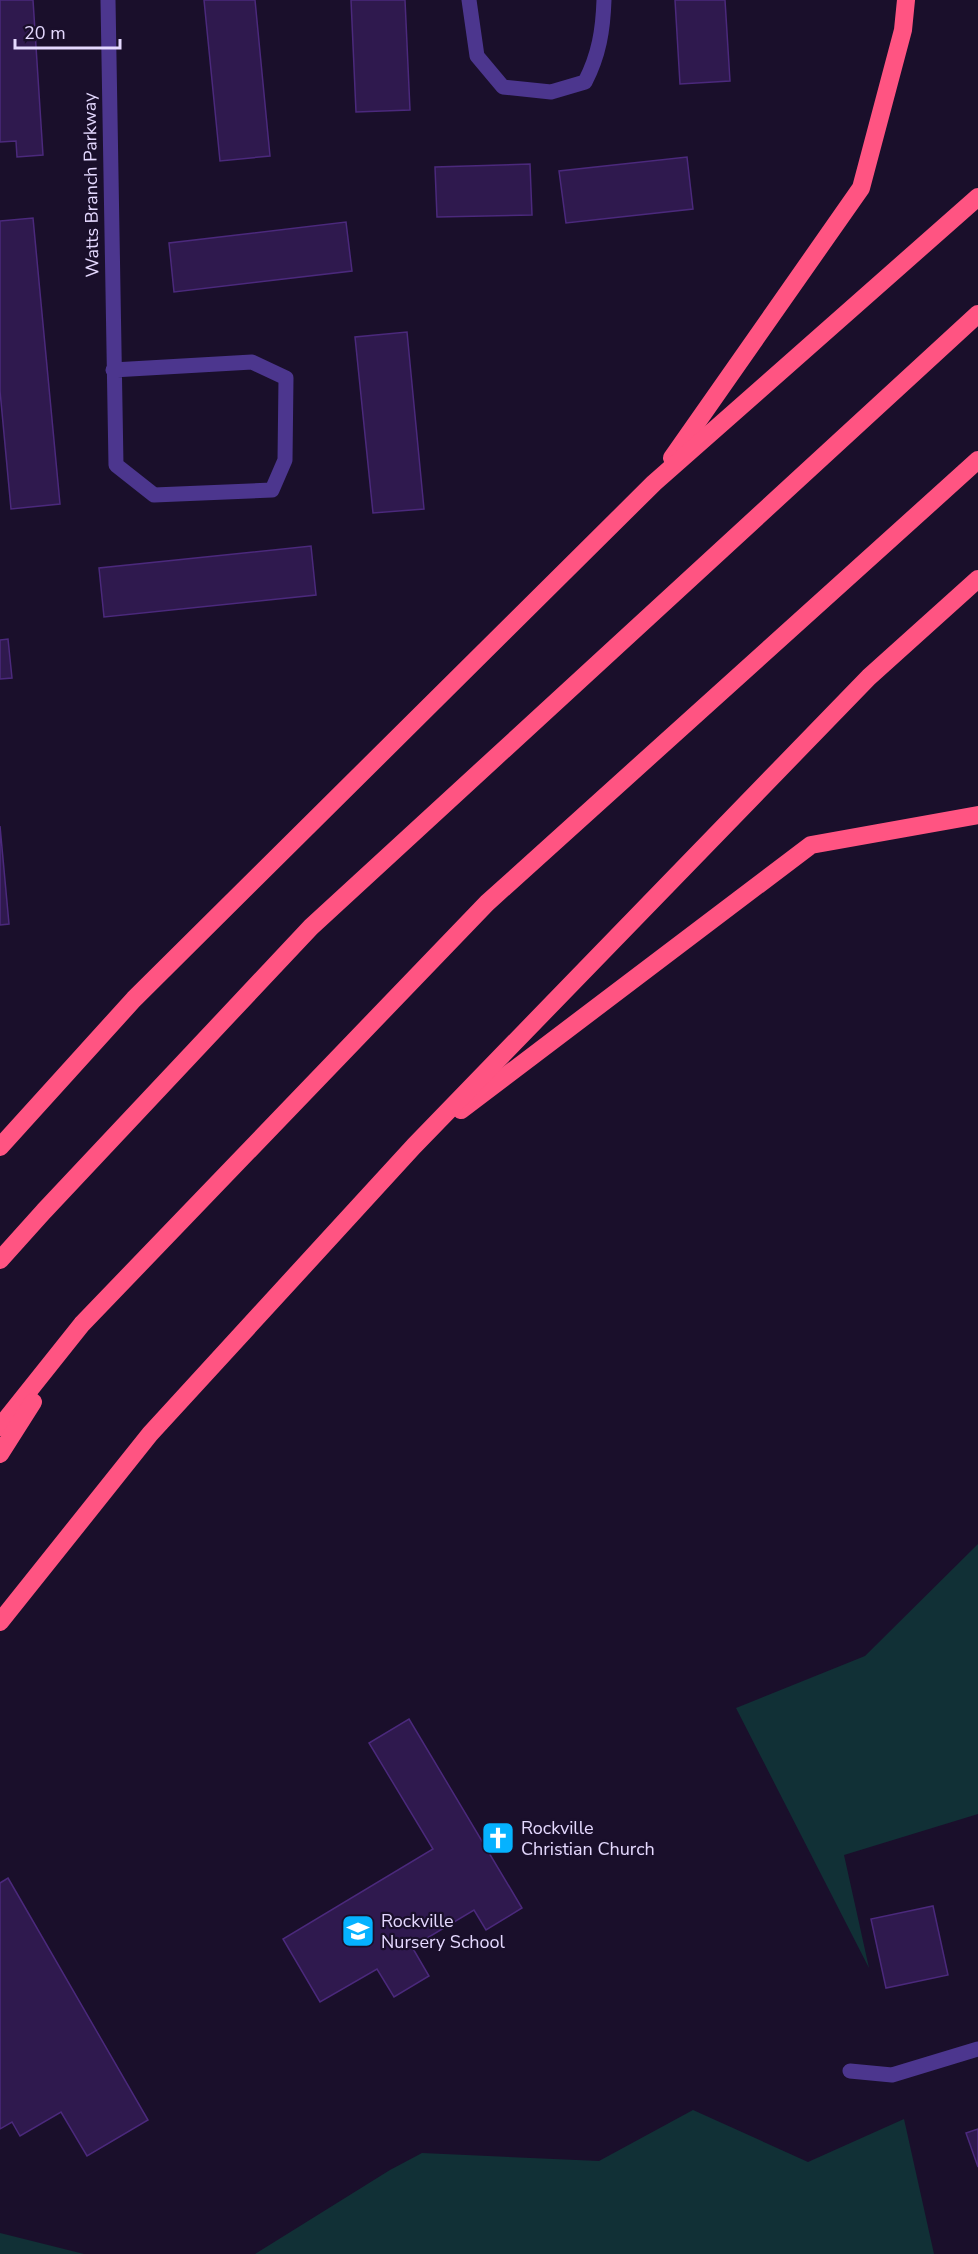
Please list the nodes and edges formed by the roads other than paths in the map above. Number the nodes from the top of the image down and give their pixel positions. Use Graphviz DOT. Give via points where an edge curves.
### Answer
graph roads {
  1 [pos="108,0"];
  2 [pos="469,0"];
  3 [pos="604,0"];
  4 [pos="906,0"];
  5 [pos="978,197"];
  6 [pos="978,314"];
  7 [pos="113,370"];
  8 [pos="978,460"];
  9 [pos="654,483"];
  10 [pos="978,579"];
  11 [pos="978,815"];
  12 [pos="414,1146"];
  13 [pos="0,1147"];
  14 [pos="0,1260"];
  15 [pos="82,1324"];
  16 [pos="0,1426"];
  17 [pos="0,1454"];
  18 [pos="0,1622"];
  19 [pos="978,2049"];
  20 [pos="850,2071"];
  1 -- 7 [label="street, Watts Branch Parkway"];
  2 -- 3 [label="street" via="477,56 503,87 551,92 585,82 595,62 603,28"];
  4 -- 9 [label="highway" via="903,30 861,188"];
  5 -- 9 [label="highway"];
  6 -- 14 [label="highway" via="311,927"];
  7 -- 7 [label="street, Watts Branch Parkway" via="252,362 286,378 285,460 272,490 153,495 116,465"];
  8 -- 15 [label="highway" via="487,903"];
  9 -- 13 [label="highway" via="134,999"];
  10 -- 12 [label="highway" via="869,677"];
  11 -- 12 [label="highway" via="811,845"];
  12 -- 18 [label="highway" via="150,1434"];
  15 -- 16 [label="highway"];
  15 -- 17 [label="highway"];
  19 -- 20 [label="street" via="892,2075"];
}
